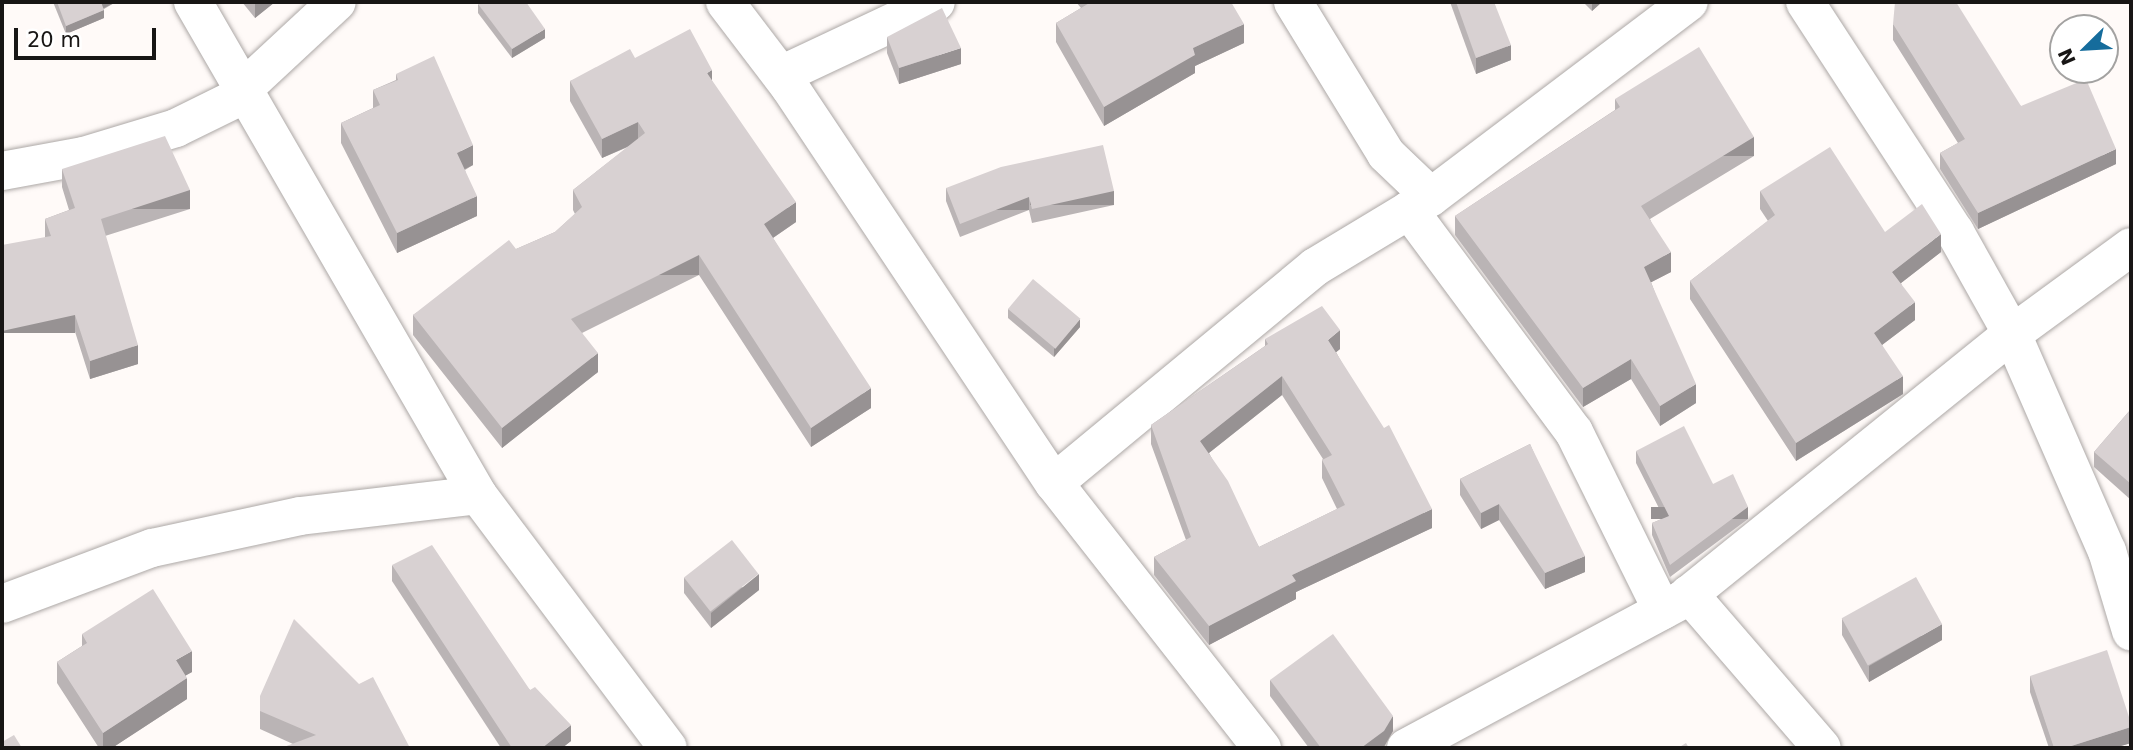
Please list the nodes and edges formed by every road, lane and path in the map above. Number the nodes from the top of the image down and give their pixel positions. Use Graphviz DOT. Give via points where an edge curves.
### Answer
graph roads {
  1 [pos="193,2"];
  2 [pos="337,2"];
  3 [pos="725,2"];
  4 [pos="936,2"];
  5 [pos="1293,2"];
  6 [pos="1689,2"];
  7 [pos="1805,2"];
  8 [pos="781,75"];
  9 [pos="241,94"];
  10 [pos="2,170"];
  11 [pos="1420,204"];
  12 [pos="2131,247"];
  13 [pos="2012,334"];
  14 [pos="1054,483"];
  15 [pos="478,495"];
  16 [pos="1676,602"];
  17 [pos="2,604"];
  18 [pos="2131,631"];
  19 [pos="668,748"];
  20 [pos="1262,748"];
  21 [pos="1406,748"];
  22 [pos="1822,748"];
  1 -- 9 [label="street"];
  2 -- 9 [label="street"];
  3 -- 8 [label="street"];
  4 -- 8 [label="street"];
  5 -- 11 [label="street"];
  6 -- 11 [label="street"];
  7 -- 13 [label="street" via="1955,232"];
  8 -- 14 [label="street"];
  9 -- 10 [label="street" via="176,128 84,156"];
  9 -- 15 [label="street" via="335,239"];
  11 -- 14 [label="street" via="1315,267"];
  11 -- 16 [label="street" via="1574,432"];
  12 -- 13 [label="street"];
  13 -- 16 [label="street"];
  13 -- 18 [label="street" via="2107,551"];
  14 -- 20 [label="street"];
  15 -- 17 [label="street" via="300,516 152,548"];
  15 -- 19 [label="street"];
  16 -- 21 [label="street"];
  16 -- 22 [label="street"];
}
